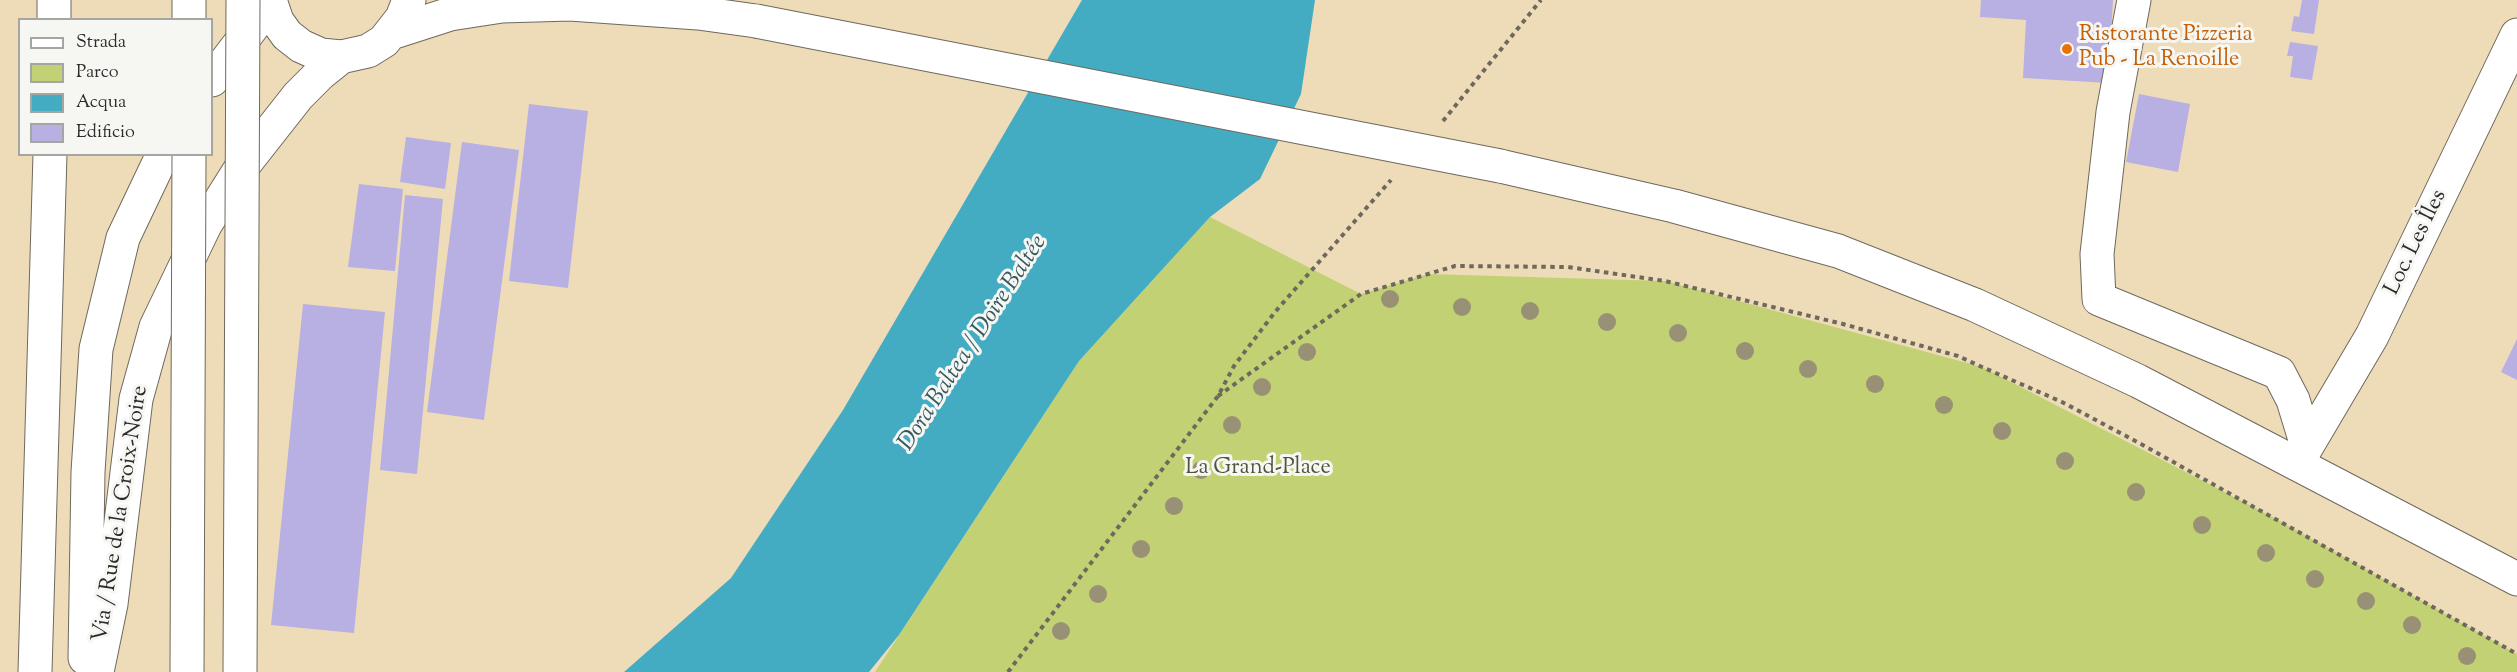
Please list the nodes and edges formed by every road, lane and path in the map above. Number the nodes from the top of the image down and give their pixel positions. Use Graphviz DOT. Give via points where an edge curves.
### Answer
graph roads {
  1 [pos="54,0"];
  2 [pos="189,0"];
  3 [pos="409,0"];
  4 [pos="1540,0"];
  5 [pos="2134,0"];
  6 [pos="261,1"];
  7 [pos="560,2"];
  8 [pos="54,18"];
  9 [pos="189,18"];
  10 [pos="394,32"];
  11 [pos="2517,35"];
  12 [pos="341,57"];
  13 [pos="213,78"];
  14 [pos="1435,130"];
  15 [pos="50,156"];
  16 [pos="162,156"];
  17 [pos="189,156"];
  18 [pos="1398,172"];
  19 [pos="1218,396"];
  20 [pos="2302,454"];
  21 [pos="2517,579"];
  22 [pos="2517,654"];
  23 [pos="35,672"];
  24 [pos="86,672"];
  25 [pos="97,672"];
  26 [pos="187,672"];
  27 [pos="240,672"];
  28 [pos="1008,672"];
  1 -- 8 [label="main road"];
  2 -- 9 [label="main road"];
  3 -- 10 [label="main road"];
  4 -- 14 [label="path"];
  5 -- 20 [label="main road" via="2113,112 2097,254 2099,298 2279,373 2293,400"];
  6 -- 12 [label="main road" via="287,35 301,46 321,55"];
  6 -- 13 [label="main road"];
  6 -- 27 [label="main road, bridge"];
  7 -- 10 [label="main road" via="450,14"];
  7 -- 20 [label="main road, bridge" via="756,21 1500,166 1674,206 1838,251 1975,305"];
  10 -- 12 [label="main road" via="368,51"];
  11 -- 20 [label="main road, Loc. Les Îles" via="2372,336"];
  12 -- 25 [label="main road, Via / Rue de la Croix-Noire" via="298,96 239,171 205,225 156,327 136,399 111,604"];
  15 -- 23 [label="main road"];
  16 -- 24 [label="main road, Via / Rue de la Croix-Noire" via="123,238 96,349 87,472"];
  17 -- 26 [label="main road, bridge"];
  18 -- 19 [label="path" via="1275,312 1234,366"];
  19 -- 22 [label="path" via="1361,294 1455,266 1568,267 1665,281 1843,324 1974,363 2062,402"];
  19 -- 28 [label="path"];
  20 -- 21 [label="main road"];
}
